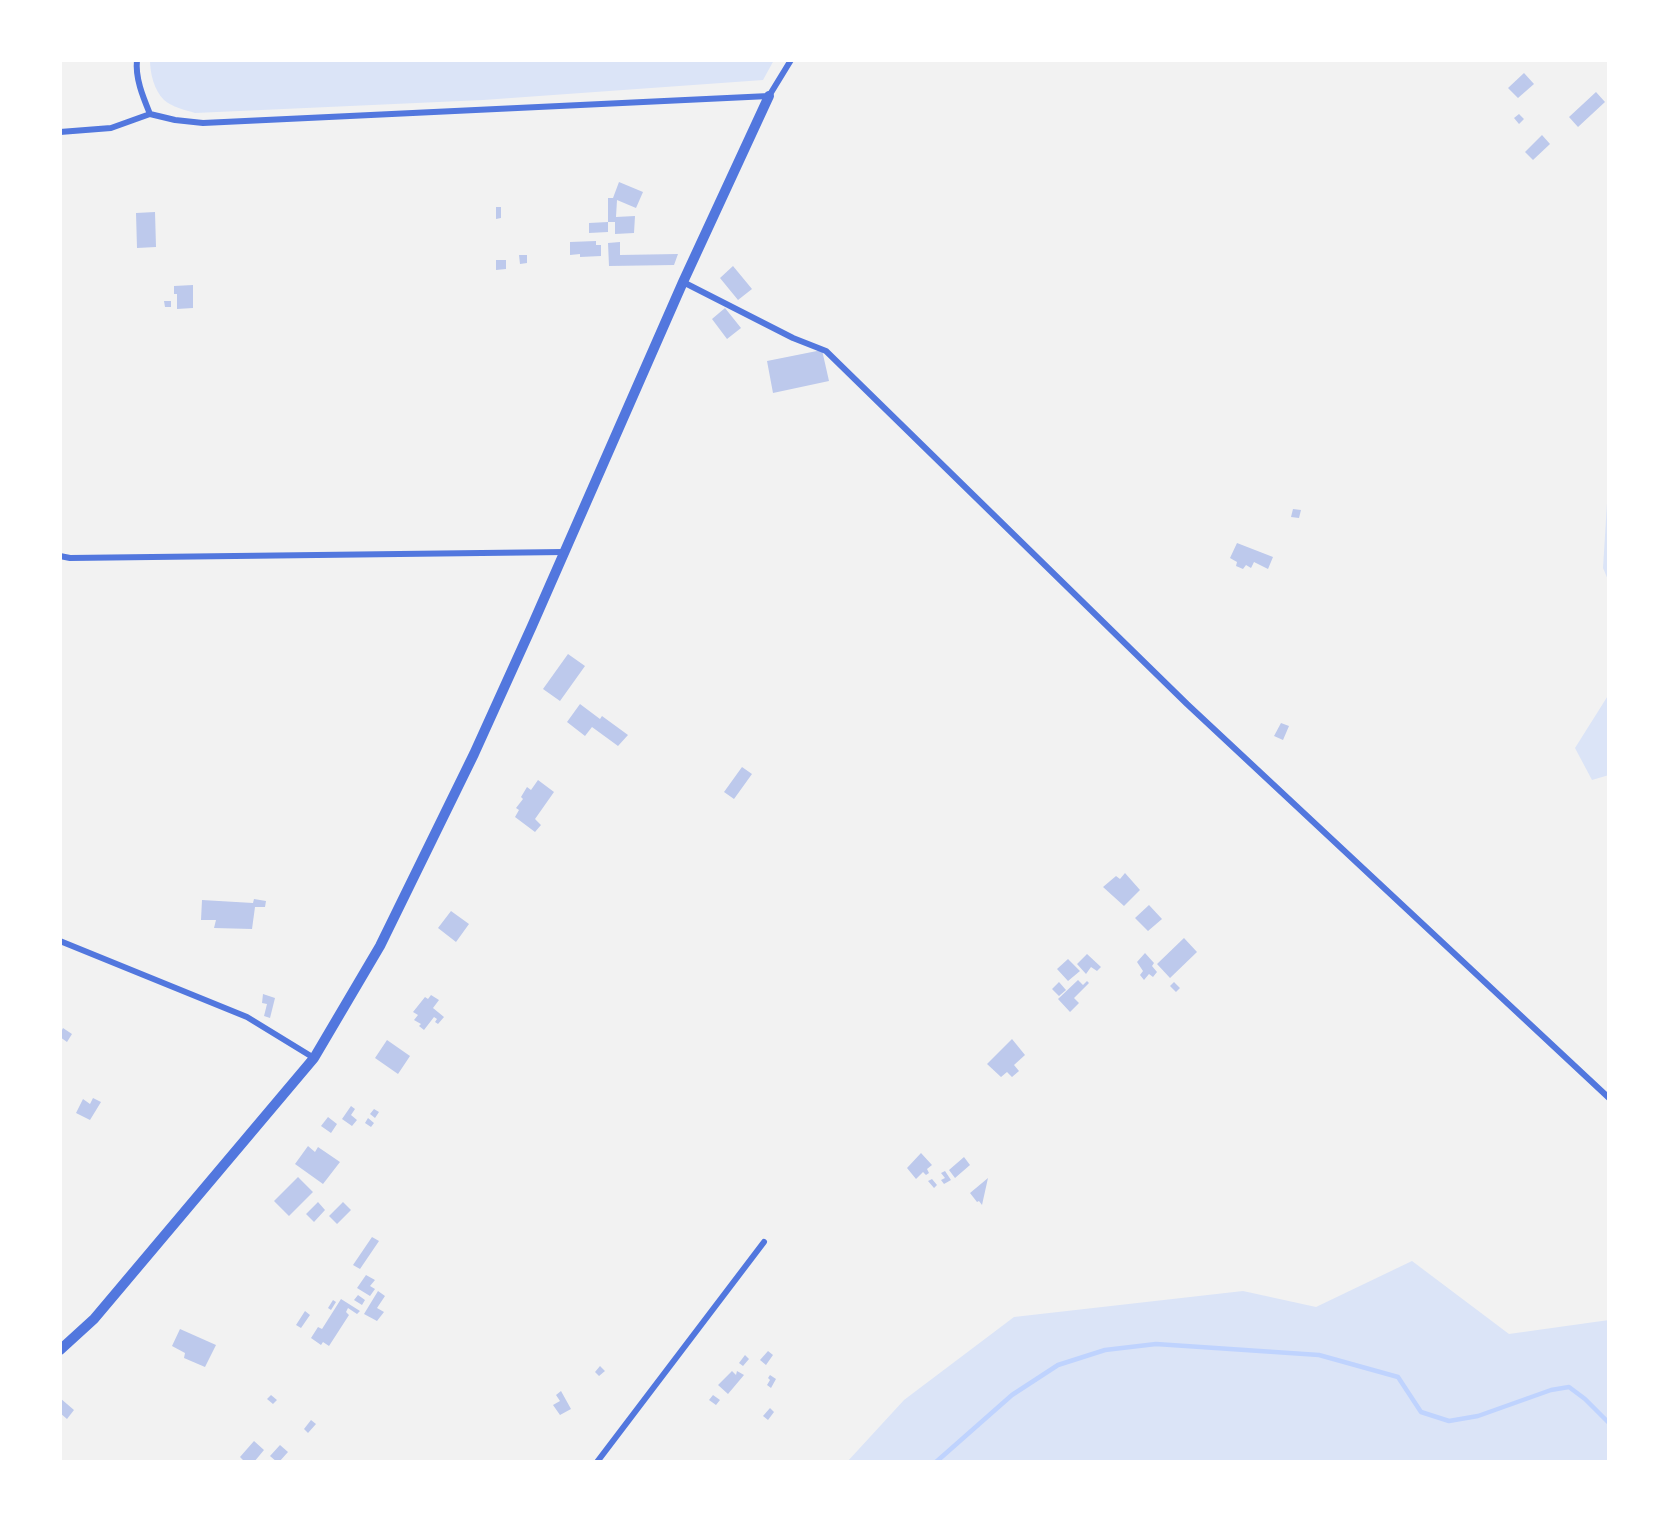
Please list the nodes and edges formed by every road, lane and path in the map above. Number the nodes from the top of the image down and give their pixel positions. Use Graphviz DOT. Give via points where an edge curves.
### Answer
graph roads {
  1 [pos="137,60"];
  2 [pos="791,60"];
  3 [pos="769,96"];
  4 [pos="150,114"];
  5 [pos="60,132"];
  6 [pos="683,282"];
  7 [pos="564,552"];
  8 [pos="60,556"];
  9 [pos="60,941"];
  10 [pos="314,1058"];
  11 [pos="1609,1098"];
  12 [pos="764,1242"];
  13 [pos="60,1350"];
  14 [pos="597,1462"];
  1 -- 4 [label="street" via="142,95"];
  2 -- 3 [label="street"];
  3 -- 4 [label="street" via="203,123"];
  3 -- 6 [label="street"];
  4 -- 5 [label="street" via="111,128"];
  6 -- 7 [label="street"];
  6 -- 11 [label="street" via="826,351 1187,704"];
  7 -- 8 [label="street"];
  7 -- 10 [label="street" via="474,754 380,946"];
  9 -- 10 [label="street" via="247,1017"];
  10 -- 13 [label="street" via="94,1319"];
  12 -- 14 [label="street"];
}
